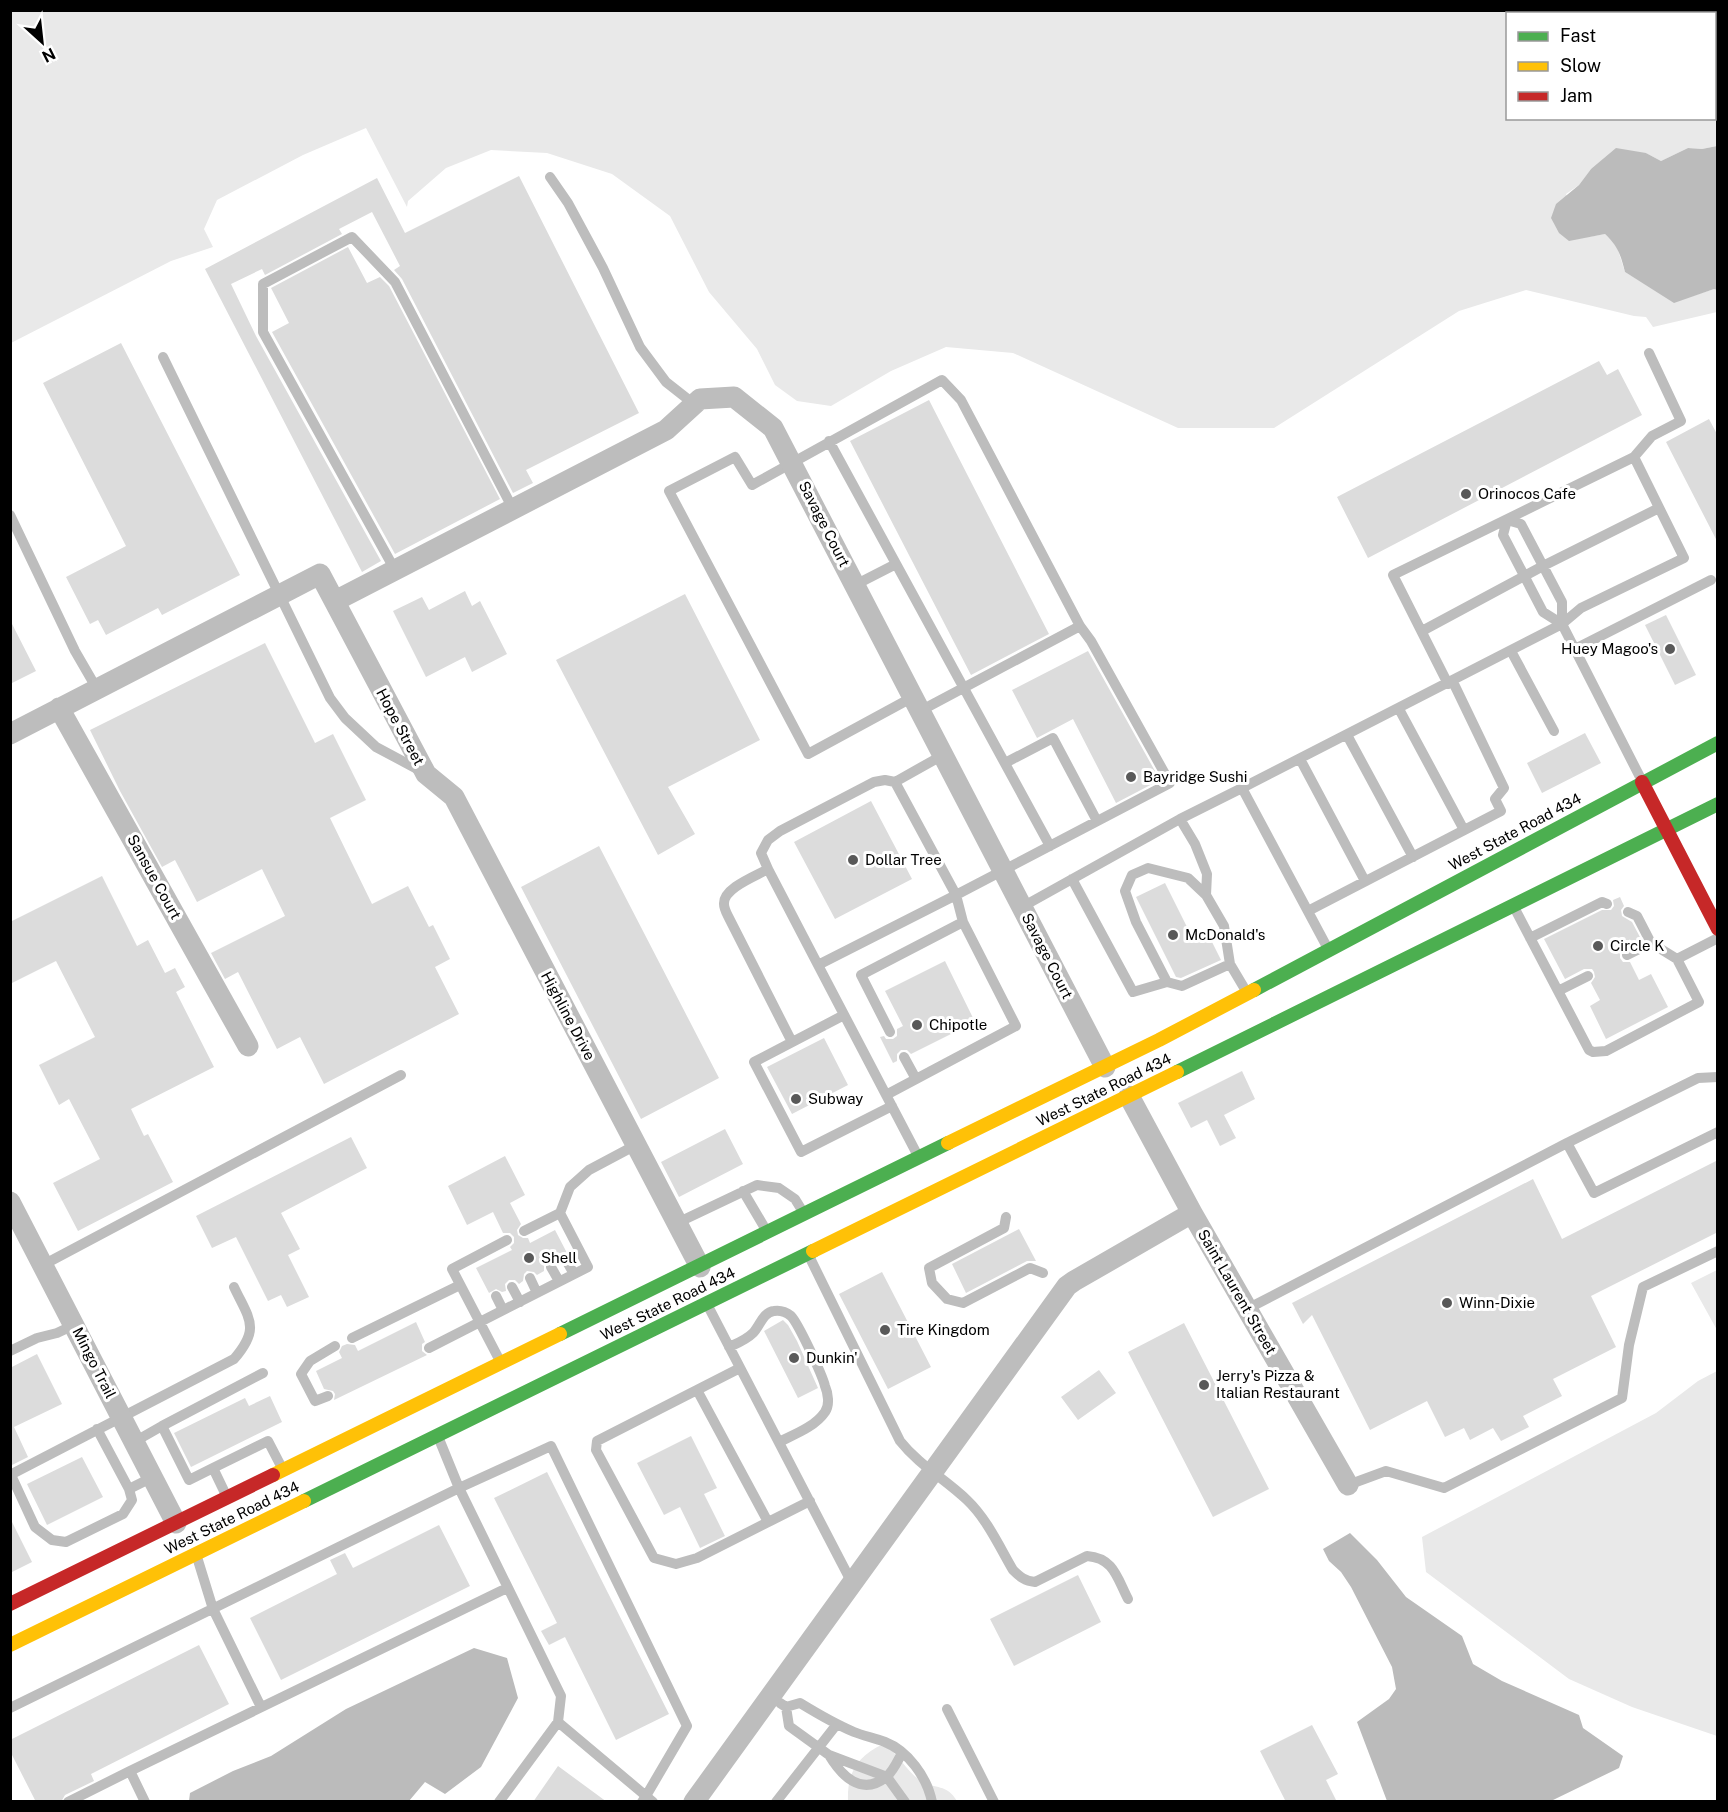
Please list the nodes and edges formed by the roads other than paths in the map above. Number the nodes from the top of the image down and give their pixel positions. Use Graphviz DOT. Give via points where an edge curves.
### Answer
graph roads {
  1 [pos="550,177"];
  2 [pos="1649,353"];
  3 [pos="163,357"];
  4 [pos="694,404"];
  5 [pos="829,441"];
  6 [pos="1634,457"];
  7 [pos="791,462"];
  8 [pos="1659,508"];
  9 [pos="513,509"];
  10 [pos="10,515"];
  11 [pos="1507,520"];
  12 [pos="896,564"];
  13 [pos="1543,566"];
  14 [pos="395,570"];
  15 [pos="1525,576"];
  16 [pos="1712,580"];
  17 [pos="855,585"];
  18 [pos="279,596"];
  19 [pos="335,602"];
  20 [pos="1562,624"];
  21 [pos="1080,626"];
  22 [pos="1422,631"];
  23 [pos="1575,649"];
  24 [pos="1511,651"];
  25 [pos="1451,683"];
  26 [pos="964,688"];
  27 [pos="97,689"];
  28 [pos="917,704"];
  29 [pos="59,708"];
  30 [pos="1400,709"];
  31 [pos="1554,731"];
  32 [pos="10,734"];
  33 [pos="1347,735"];
  34 [pos="1718,743"];
  35 [pos="943,755"];
  36 [pos="1300,759"];
  37 [pos="1005,763"];
  38 [pos="426,774"];
  39 [pos="895,782"];
  40 [pos="1642,782"];
  41 [pos="1242,788"];
  42 [pos="1718,804"];
  43 [pos="1180,819"];
  44 [pos="1097,821"];
  45 [pos="1464,830"];
  46 [pos="1668,830"];
  47 [pos="1050,846"];
  48 [pos="1413,857"];
  49 [pos="768,869"];
  50 [pos="1003,869"];
  51 [pos="1072,879"];
  52 [pos="1365,882"];
  53 [pos="956,895"];
  54 [pos="1206,895"];
  55 [pos="1513,906"];
  56 [pos="1600,906"];
  57 [pos="1022,907"];
  58 [pos="1308,911"];
  59 [pos="1628,912"];
  60 [pos="963,922"];
  61 [pos="1718,929"];
  62 [pos="1530,938"];
  63 [pos="1718,938"];
  64 [pos="1651,943"];
  65 [pos="1329,951"];
  66 [pos="1627,956"];
  67 [pos="1677,959"];
  68 [pos="1230,964"];
  69 [pos="818,966"];
  70 [pos="1588,976"];
  71 [pos="1167,982"];
  72 [pos="1558,991"];
  73 [pos="1248,994"];
  74 [pos="844,1016"];
  75 [pos="890,1032"];
  76 [pos="1159,1040"];
  77 [pos="792,1042"];
  78 [pos="248,1046"];
  79 [pos="904,1057"];
  80 [pos="1145,1059"];
  81 [pos="401,1075"];
  82 [pos="1104,1076"];
  83 [pos="1718,1077"];
  84 [pos="916,1079"];
  85 [pos="1132,1086"];
  86 [pos="886,1095"];
  87 [pos="1094,1098"];
  88 [pos="892,1106"];
  89 [pos="1078,1122"];
  90 [pos="1718,1132"];
  91 [pos="1567,1143"];
  92 [pos="636,1145"];
  93 [pos="919,1158"];
  94 [pos="743,1191"];
  95 [pos="12,1208"];
  96 [pos="560,1213"];
  97 [pos="1192,1213"];
  98 [pos="804,1215"];
  99 [pos="1006,1217"];
  100 [pos="546,1221"];
  101 [pos="677,1224"];
  102 [pos="552,1232"];
  103 [pos="768,1233"];
  104 [pos="537,1239"];
  105 [pos="507,1240"];
  106 [pos="1718,1251"];
  107 [pos="808,1254"];
  108 [pos="566,1260"];
  109 [pos="43,1265"];
  110 [pos="551,1267"];
  111 [pos="700,1267"];
  112 [pos="1043,1273"];
  113 [pos="574,1274"];
  114 [pos="530,1278"];
  115 [pos="559,1281"];
  116 [pos="460,1285"];
  117 [pos="234,1287"];
  118 [pos="512,1287"];
  119 [pos="537,1293"];
  120 [pos="496,1296"];
  121 [pos="520,1302"];
  122 [pos="707,1304"];
  123 [pos="1247,1309"];
  124 [pos="504,1311"];
  125 [pos="480,1323"];
  126 [pos="74,1325"];
  127 [pos="352,1338"];
  128 [pos="335,1346"];
  129 [pos="729,1347"];
  130 [pos="429,1348"];
  131 [pos="10,1351"];
  132 [pos="501,1364"];
  133 [pos="740,1368"];
  134 [pos="263,1373"];
  135 [pos="697,1390"];
  136 [pos="328,1396"];
  137 [pos="122,1417"];
  138 [pos="162,1426"];
  139 [pos="97,1429"];
  140 [pos="438,1436"];
  141 [pos="134,1442"];
  142 [pos="779,1442"];
  143 [pos="213,1468"];
  144 [pos="283,1471"];
  145 [pos="932,1473"];
  146 [pos="11,1475"];
  147 [pos="153,1477"];
  148 [pos="1348,1485"];
  149 [pos="459,1488"];
  150 [pos="129,1489"];
  151 [pos="232,1496"];
  152 [pos="810,1501"];
  153 [pos="215,1520"];
  154 [pos="768,1522"];
  155 [pos="176,1523"];
  156 [pos="204,1535"];
  157 [pos="66,1542"];
  158 [pos="196,1554"];
  159 [pos="76,1563"];
  160 [pos="147,1579"];
  161 [pos="852,1583"];
  162 [pos="507,1588"];
  163 [pos="1128,1599"];
  164 [pos="10,1604"];
  165 [pos="213,1610"];
  166 [pos="10,1645"];
  167 [pos="778,1701"];
  168 [pos="261,1707"];
  169 [pos="10,1708"];
  170 [pos="947,1709"];
  171 [pos="558,1722"];
  172 [pos="837,1724"];
  173 [pos="824,1751"];
  174 [pos="902,1753"];
  175 [pos="130,1771"];
  176 [pos="886,1777"];
  177 [pos="647,1800"];
  178 [pos="993,1801"];
  179 [pos="68,1802"];
  180 [pos="145,1802"];
  181 [pos="499,1802"];
  182 [pos="694,1802"];
  183 [pos="776,1802"];
  184 [pos="905,1802"];
  185 [pos="932,1802"];
  1 -- 4 [label="lane" via="603,268 640,347 666,382"];
  2 -- 6 [label="lane" via="1681,421 1652,436"];
  3 -- 18 [label="lane"];
  4 -- 7 [label="street, Savage Court" via="700,399 734,397 773,428"];
  4 -- 9 [label="street" via="666,430"];
  5 -- 7 [label="lane"];
  5 -- 12 [label="lane"];
  5 -- 21 [label="lane" via="942,380 961,400"];
  6 -- 8 [label="lane"];
  6 -- 11 [label="lane"];
  7 -- 17 [label="street, Savage Court"];
  7 -- 28 [label="lane" via="752,485 735,458 669,491 808,754"];
  8 -- 13 [label="lane"];
  8 -- 20 [label="lane" via="1684,558 1581,609"];
  9 -- 14 [label="street"];
  9 -- 14 [label="lane" via="394,282 352,237 263,284 263,332"];
  10 -- 27 [label="lane"];
  11 -- 13 [label="lane" via="1521,524"];
  11 -- 15 [label="lane" via="1503,535"];
  11 -- 22 [label="lane" via="1394,575"];
  12 -- 17 [label="lane"];
  12 -- 26 [label="lane"];
  13 -- 15 [label="lane"];
  13 -- 20 [label="lane" via="1562,602"];
  14 -- 19 [label="street"];
  15 -- 20 [label="lane" via="1543,612"];
  15 -- 22 [label="lane"];
  16 -- 23 [label="lane"];
  17 -- 28 [label="street, Savage Court"];
  18 -- 19 [label="street, Hope Street" via="320,574"];
  18 -- 27 [label="street, Hope Street"];
  18 -- 38 [label="lane, Hope Street" via="330,698 345,718 376,747"];
  19 -- 38 [label="street, Hope Street"];
  20 -- 23 [label="lane"];
  20 -- 24 [label="lane"];
  21 -- 26 [label="lane"];
  21 -- 44 [label="lane" via="1170,783"];
  22 -- 25 [label="lane"];
  23 -- 40 [label="lane"];
  24 -- 25 [label="lane"];
  24 -- 31 [label="lane"];
  25 -- 30 [label="lane"];
  25 -- 45 [label="lane" via="1504,788 1495,799 1501,811"];
  26 -- 28 [label="lane"];
  26 -- 37 [label="lane"];
  27 -- 29 [label="street, Hope Street"];
  28 -- 35 [label="street, Savage Court"];
  29 -- 32 [label="street, Hope Street"];
  29 -- 78 [label="street, Sansue Court"];
  30 -- 33 [label="lane"];
  30 -- 45 [label="lane"];
  33 -- 36 [label="lane"];
  33 -- 48 [label="lane"];
  34 -- 40 [label="main road, West State Road 434"];
  35 -- 39 [label="lane"];
  35 -- 50 [label="street, Savage Court"];
  36 -- 41 [label="lane"];
  36 -- 52 [label="lane"];
  37 -- 44 [label="lane" via="1053,738"];
  37 -- 47 [label="lane"];
  38 -- 92 [label="street, Highline Drive" via="454,797"];
  39 -- 49 [label="lane" via="874,782 780,831 768,840 761,853"];
  39 -- 53 [label="lane"];
  40 -- 46 [label="main road"];
  40 -- 65 [label="main road, West State Road 434"];
  41 -- 43 [label="lane"];
  41 -- 58 [label="lane"];
  42 -- 46 [label="main road, West State Road 434"];
  43 -- 51 [label="lane"];
  43 -- 54 [label="lane" via="1207,874"];
  44 -- 47 [label="lane"];
  45 -- 48 [label="lane"];
  46 -- 55 [label="main road, West State Road 434"];
  46 -- 61 [label="main road"];
  47 -- 50 [label="lane"];
  48 -- 52 [label="lane"];
  49 -- 69 [label="lane"];
  49 -- 77 [label="lane" via="730,890 724,902"];
  50 -- 53 [label="lane"];
  50 -- 57 [label="street, Savage Court"];
  51 -- 57 [label="lane"];
  51 -- 71 [label="lane" via="1133,992"];
  52 -- 58 [label="lane"];
  53 -- 60 [label="lane"];
  53 -- 69 [label="lane"];
  54 -- 68 [label="lane" via="1224,926"];
  54 -- 71 [label="lane" via="1188,878 1164,871 1148,868 1132,875 1125,891 1136,922"];
  55 -- 62 [label="lane"];
  55 -- 85 [label="main road, West State Road 434" via="1340,992"];
  56 -- 62 [label="lane"];
  57 -- 82 [label="street, Savage Court"];
  58 -- 65 [label="lane"];
  59 -- 64 [label="lane" via="1637,916"];
  60 -- 75 [label="lane" via="861,975"];
  60 -- 84 [label="lane" via="1016,1026"];
  62 -- 72 [label="lane"];
  63 -- 67 [label="lane"];
  64 -- 66 [label="lane"];
  64 -- 67 [label="lane"];
  65 -- 73 [label="main road, West State Road 434"];
  67 -- 72 [label="lane" via="1699,1002 1606,1051 1589,1050"];
  68 -- 71 [label="lane" via="1182,986"];
  68 -- 73 [label="lane"];
  69 -- 74 [label="lane"];
  70 -- 72 [label="lane"];
  73 -- 76 [label="main road, West State Road 434"];
  74 -- 77 [label="lane"];
  74 -- 86 [label="lane"];
  76 -- 80 [label="main road"];
  76 -- 82 [label="main road, West State Road 434"];
  77 -- 88 [label="lane" via="754,1062 801,1152"];
  79 -- 84 [label="lane"];
  81 -- 109 [label="lane"];
  82 -- 93 [label="main road, West State Road 434"];
  83 -- 91 [label="lane" via="1698,1078"];
  84 -- 86 [label="lane"];
  85 -- 89 [label="main road, West State Road 434"];
  85 -- 97 [label="street, Saint Laurent Street"];
  86 -- 88 [label="lane"];
  87 -- 89 [label="main road"];
  88 -- 93 [label="lane"];
  89 -- 107 [label="main road, West State Road 434"];
  90 -- 91 [label="lane" via="1594,1193"];
  91 -- 123 [label="lane"];
  92 -- 96 [label="lane" via="589,1170 570,1187"];
  92 -- 101 [label="street, Highline Drive"];
  93 -- 98 [label="main road, West State Road 434"];
  94 -- 98 [label="lane" via="757,1185 779,1188 795,1199"];
  94 -- 101 [label="lane"];
  94 -- 103 [label="lane"];
  95 -- 109 [label="street, Mingo Trail"];
  96 -- 100 [label="lane"];
  96 -- 113 [label="lane" via="588,1267"];
  97 -- 123 [label="street, Saint Laurent Street"];
  97 -- 145 [label="street" via="1067,1287"];
  98 -- 103 [label="main road, West State Road 434"];
  99 -- 112 [label="lane" via="1004,1228 928,1268 932,1283 947,1299 963,1303 1030,1268"];
  100 -- 102 [label="lane"];
  100 -- 104 [label="lane" via="528,1229"];
  101 -- 111 [label="street, Highline Drive"];
  103 -- 111 [label="main road, West State Road 434"];
  105 -- 116 [label="lane" via="479,1261 452,1269"];
  106 -- 148 [label="lane" via="1643,1287 1622,1398 1444,1488 1386,1472"];
  107 -- 122 [label="main road, West State Road 434"];
  107 -- 145 [label="lane" via="900,1441"];
  108 -- 113 [label="lane"];
  109 -- 126 [label="street, Mingo Trail"];
  110 -- 115 [label="lane"];
  111 -- 132 [label="main road, West State Road 434"];
  113 -- 115 [label="lane"];
  114 -- 119 [label="lane"];
  115 -- 119 [label="lane"];
  116 -- 125 [label="lane"];
  116 -- 127 [label="lane"];
  117 -- 137 [label="lane" via="251,1323 250,1336 234,1359"];
  118 -- 121 [label="lane"];
  119 -- 121 [label="lane"];
  120 -- 124 [label="lane"];
  121 -- 124 [label="lane"];
  122 -- 129 [label="lane"];
  122 -- 140 [label="main road, West State Road 434"];
  123 -- 148 [label="street, Saint Laurent Street"];
  124 -- 125 [label="lane"];
  125 -- 130 [label="lane"];
  125 -- 132 [label="lane"];
  126 -- 131 [label="lane"];
  126 -- 137 [label="street, Mingo Trail"];
  128 -- 136 [label="lane" via="310,1361 301,1374 315,1401"];
  129 -- 133 [label="lane"];
  129 -- 142 [label="lane" via="754,1333 771,1311 782,1311 792,1317 812,1354 825,1385 825,1412 808,1427"];
  132 -- 144 [label="main road, West State Road 434"];
  133 -- 135 [label="lane"];
  133 -- 142 [label="lane"];
  134 -- 138 [label="lane"];
  135 -- 154 [label="lane"];
  135 -- 154 [label="lane" via="597,1441 596,1450 654,1558 676,1564 697,1558"];
  137 -- 139 [label="lane"];
  137 -- 141 [label="street, Mingo Trail"];
  138 -- 141 [label="lane"];
  138 -- 143 [label="lane" via="189,1480"];
  139 -- 146 [label="lane"];
  139 -- 150 [label="lane"];
  140 -- 149 [label="lane"];
  140 -- 158 [label="main road, West State Road 434"];
  141 -- 147 [label="street, Mingo Trail"];
  142 -- 152 [label="lane"];
  143 -- 144 [label="lane" via="268,1442"];
  143 -- 151 [label="lane"];
  144 -- 151 [label="main road, West State Road 434"];
  145 -- 161 [label="street"];
  145 -- 163 [label="lane" via="968,1500 1018,1576 1035,1582 1088,1556 1097,1557 1110,1564"];
  146 -- 157 [label="lane" via="35,1527 52,1540"];
  147 -- 150 [label="lane"];
  147 -- 155 [label="street, Mingo Trail"];
  149 -- 162 [label="lane"];
  149 -- 165 [label="lane"];
  149 -- 177 [label="lane" via="551,1446 687,1726"];
  150 -- 157 [label="lane" via="132,1500 123,1514"];
  151 -- 153 [label="main road"];
  151 -- 155 [label="main road, West State Road 434"];
  152 -- 154 [label="lane"];
  152 -- 161 [label="lane"];
  155 -- 159 [label="main road, West State Road 434"];
  155 -- 160 [label="main road" via="167,1549"];
  156 -- 158 [label="main road"];
  157 -- 159 [label="lane"];
  158 -- 160 [label="main road, West State Road 434"];
  158 -- 165 [label="lane"];
  159 -- 164 [label="main road, West State Road 434"];
  160 -- 166 [label="main road, West State Road 434"];
  161 -- 167 [label="street"];
  162 -- 168 [label="lane"];
  162 -- 171 [label="lane" via="561,1696"];
  165 -- 168 [label="lane"];
  165 -- 169 [label="lane"];
  167 -- 172 [label="lane" via="800,1703"];
  167 -- 173 [label="lane" via="789,1726"];
  167 -- 182 [label="street"];
  168 -- 175 [label="lane"];
  170 -- 178 [label="lane"];
  171 -- 177 [label="lane"];
  171 -- 181 [label="lane"];
  172 -- 173 [label="lane"];
  172 -- 174 [label="lane" via="886,1742"];
  173 -- 176 [label="lane"];
  173 -- 176 [label="lane" via="852,1782 868,1786"];
  173 -- 183 [label="lane"];
  174 -- 176 [label="lane"];
  174 -- 185 [label="lane" via="913,1762"];
  175 -- 179 [label="lane"];
  175 -- 180 [label="lane"];
  176 -- 184 [label="lane"];
}
